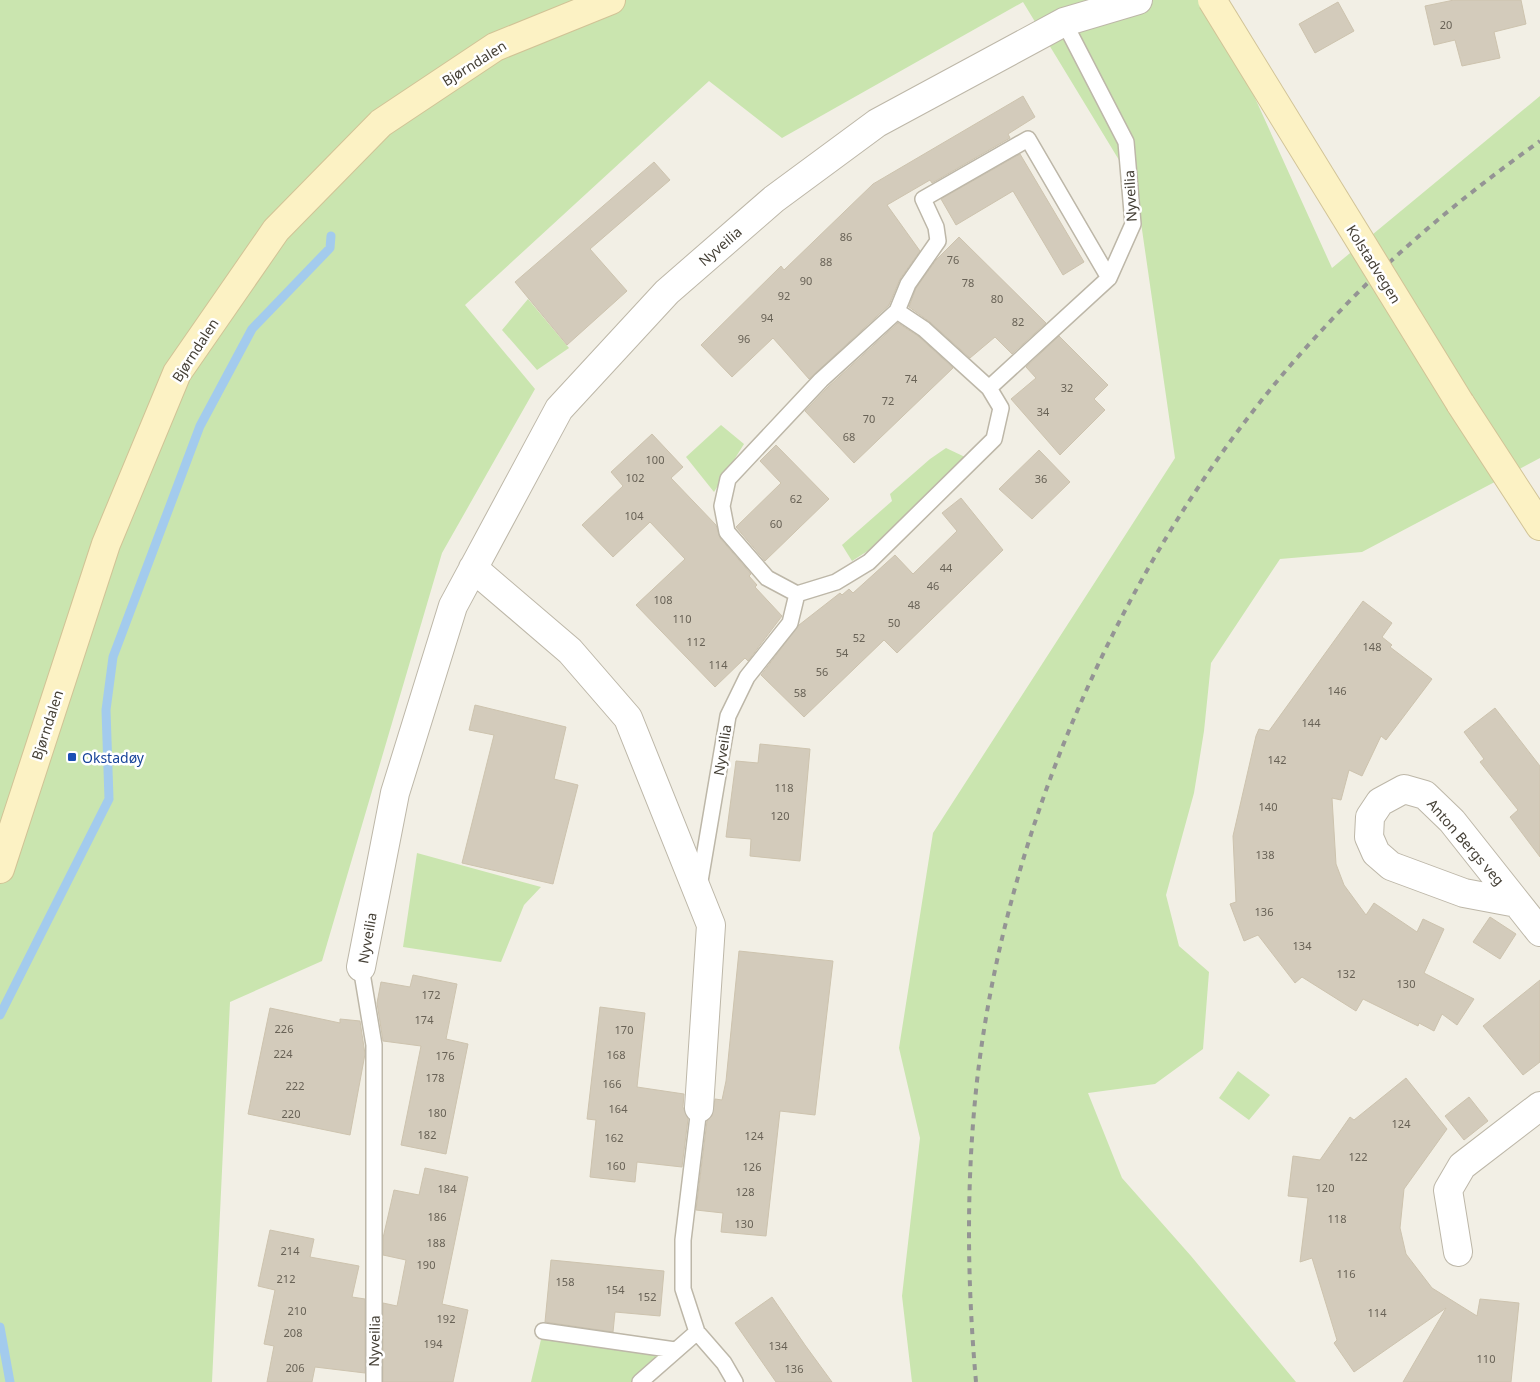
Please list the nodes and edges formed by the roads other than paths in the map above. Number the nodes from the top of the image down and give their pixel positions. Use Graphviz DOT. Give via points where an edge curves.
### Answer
graph roads {
  1 [pos="611,0"];
  2 [pos="1138,0"];
  3 [pos="1212,0"];
  4 [pos="1064,22"];
  5 [pos="1109,278"];
  6 [pos="897,311"];
  7 [pos="988,388"];
  8 [pos="1540,526"];
  9 [pos="473,568"];
  10 [pos="797,594"];
  11 [pos="0,869"];
  12 [pos="698,894"];
  13 [pos="1517,903"];
  14 [pos="1540,932"];
  15 [pos="360,967"];
  16 [pos="1540,1106"];
  17 [pos="699,1108"];
  18 [pos="1458,1252"];
  19 [pos="543,1331"];
  20 [pos="698,1332"];
  21 [pos="676,1350"];
  22 [pos="374,1382"];
  23 [pos="640,1382"];
  24 [pos="735,1382"];
  1 -- 11 [label="main road, Bjørndalen" via="495,47 381,124 276,230 177,374 106,544"];
  2 -- 4 [label="street, Nyveilia"];
  3 -- 8 [label="main road, Kolstadvegen, bridge" via="1460,403"];
  4 -- 5 [label="lane, Nyveilia" via="1126,142 1133,224"];
  4 -- 9 [label="street, Nyveilia" via="877,124 774,199 667,292 559,409"];
  5 -- 6 [label="lane" via="1028,139 923,199 936,227 938,241 908,284"];
  5 -- 7 [label="lane, Nyveilia"];
  6 -- 7 [label="lane" via="924,329"];
  6 -- 10 [label="lane" via="821,380 728,479 722,506 727,532 766,578"];
  7 -- 10 [label="lane" via="1001,408 994,439 869,562 836,582"];
  9 -- 12 [label="street" via="570,651 628,718"];
  9 -- 15 [label="street, Nyveilia" via="453,606 395,794"];
  10 -- 12 [label="lane, Nyveilia" via="790,623 747,676 728,716"];
  12 -- 17 [label="street" via="711,925"];
  13 -- 13 [label="street, Anton Bergs veg" via="1452,821 1425,795 1404,789 1380,802 1370,817 1369,837 1376,853 1391,866 1464,893"];
  13 -- 14 [label="street, Anton Bergs veg"];
  15 -- 22 [label="lane, Nyveilia" via="374,1045"];
  16 -- 18 [label="street" via="1462,1166 1448,1190"];
  17 -- 20 [label="lane" via="683,1240 683,1288"];
  19 -- 21 [label="lane"];
  20 -- 21 [label="lane"];
  20 -- 24 [label="lane"];
  21 -- 23 [label="lane"];
}
